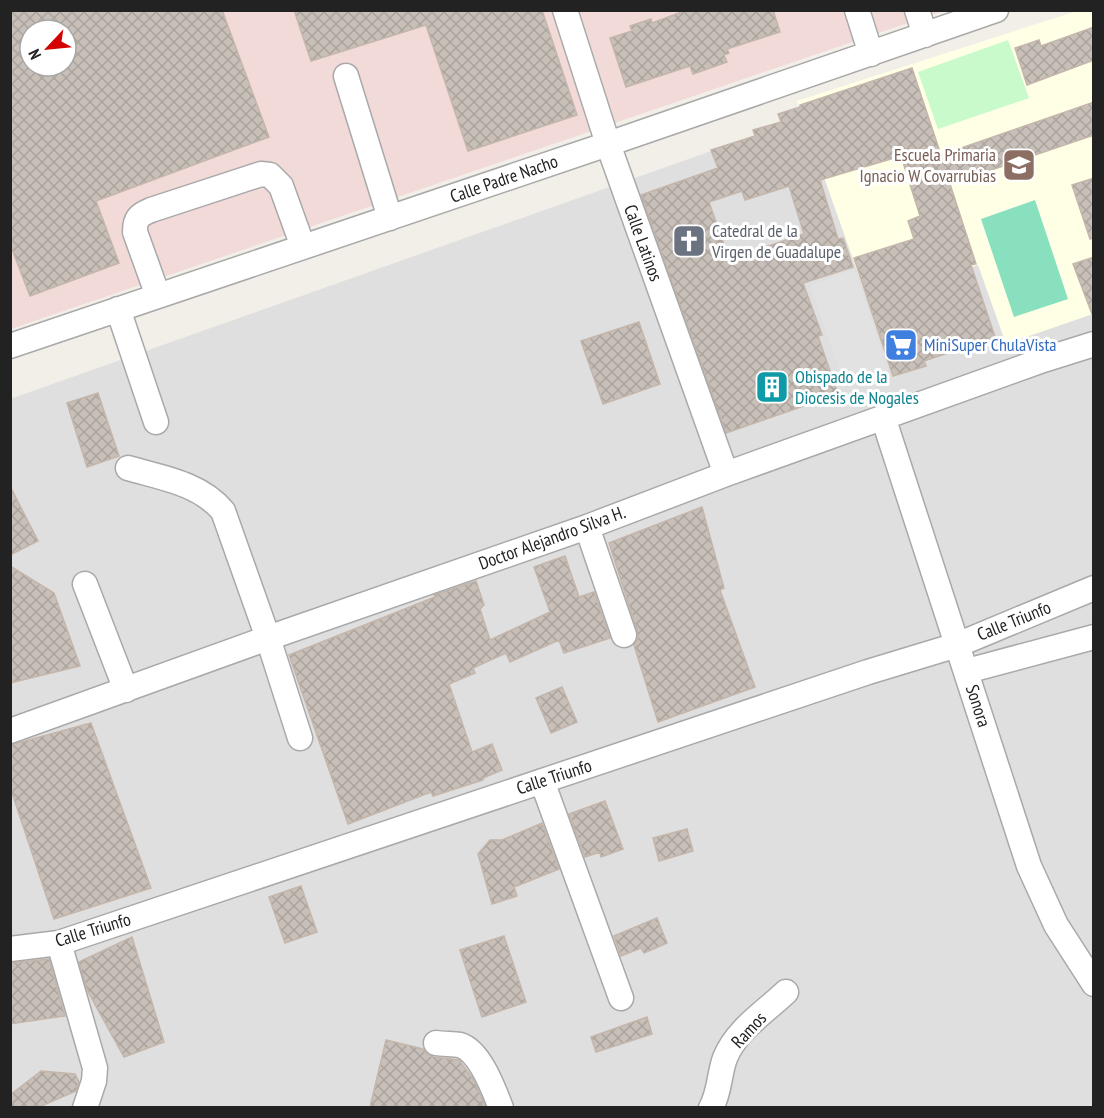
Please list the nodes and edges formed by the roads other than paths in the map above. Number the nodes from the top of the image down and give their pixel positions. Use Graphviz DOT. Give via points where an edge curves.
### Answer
graph roads {
  1 [pos="565,10"];
  2 [pos="857,10"];
  3 [pos="917,10"];
  4 [pos="996,10"];
  5 [pos="925,35"];
  6 [pos="871,54"];
  7 [pos="346,76"];
  8 [pos="608,144"];
  9 [pos="390,218"];
  10 [pos="303,247"];
  11 [pos="158,296"];
  12 [pos="118,309"];
  13 [pos="12,339"];
  14 [pos="1094,344"];
  15 [pos="883,417"];
  16 [pos="156,422"];
  17 [pos="128,468"];
  18 [pos="726,474"];
  19 [pos="587,527"];
  20 [pos="85,584"];
  21 [pos="1094,588"];
  22 [pos="624,634"];
  23 [pos="1094,637"];
  24 [pos="268,638"];
  25 [pos="957,645"];
  26 [pos="967,671"];
  27 [pos="126,690"];
  28 [pos="10,731"];
  29 [pos="300,738"];
  30 [pos="542,781"];
  31 [pos="59,943"];
  32 [pos="10,949"];
  33 [pos="1094,984"];
  34 [pos="786,992"];
  35 [pos="621,998"];
  36 [pos="436,1043"];
  37 [pos="85,1107"];
  38 [pos="501,1107"];
  39 [pos="711,1107"];
  1 -- 8 [label="street, Calle Latinos"];
  2 -- 6 [label="street"];
  3 -- 5 [label="street"];
  4 -- 5 [label="street, Calle Padre Nacho"];
  5 -- 6 [label="street, Calle Padre Nacho"];
  6 -- 8 [label="street, Calle Padre Nacho"];
  7 -- 9 [label="street"];
  8 -- 9 [label="street, Calle Padre Nacho"];
  8 -- 18 [label="street, Calle Latinos"];
  9 -- 10 [label="street, Calle Padre Nacho"];
  10 -- 11 [label="street, Calle Padre Nacho"];
  10 -- 11 [label="street" via="281,186 270,175 261,174 162,207 140,215 135,221 135,232"];
  11 -- 12 [label="street, Calle Padre Nacho"];
  12 -- 13 [label="street, Calle Padre Nacho"];
  12 -- 16 [label="street"];
  14 -- 15 [label="street, Doctor Alejandro Silva H."];
  15 -- 18 [label="street, Doctor Alejandro Silva H."];
  15 -- 25 [label="street, Sonora"];
  17 -- 24 [label="street" via="196,489 223,511"];
  18 -- 19 [label="street, Doctor Alejandro Silva H."];
  19 -- 22 [label="street"];
  19 -- 24 [label="street, Doctor Alejandro Silva H."];
  20 -- 27 [label="street"];
  21 -- 25 [label="street, Calle Triunfo"];
  23 -- 26 [label="street"];
  24 -- 27 [label="street, Doctor Alejandro Silva H."];
  24 -- 29 [label="street"];
  25 -- 26 [label="street, Sonora"];
  25 -- 30 [label="street, Calle Triunfo"];
  26 -- 33 [label="street, Sonora" via="1029,866 1056,925"];
  27 -- 28 [label="street, Doctor Alejandro Silva H."];
  30 -- 31 [label="street, Calle Triunfo"];
  30 -- 35 [label="street"];
  31 -- 32 [label="street, Calle Triunfo"];
  31 -- 37 [label="street" via="95,1068"];
  34 -- 39 [label="street, Ramos" via="732,1045"];
  36 -- 38 [label="street" via="462,1046 474,1055 492,1083"];
}
